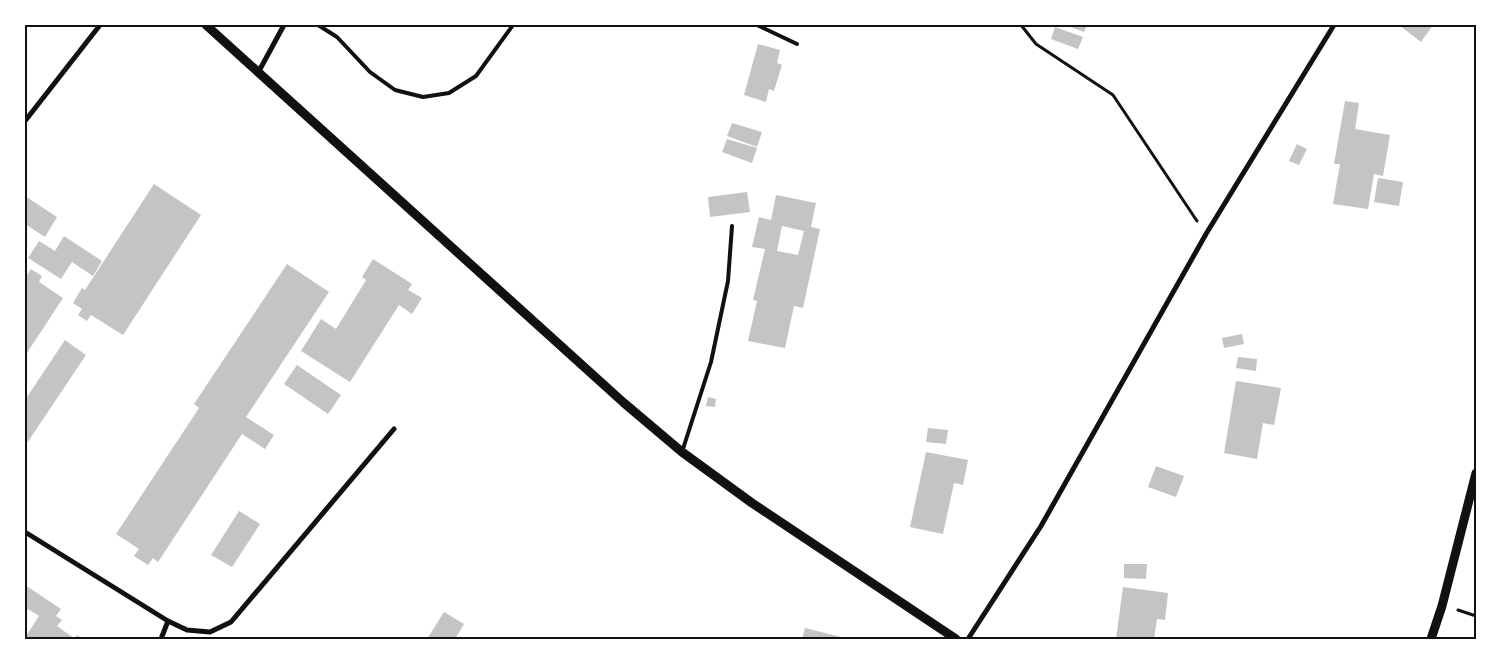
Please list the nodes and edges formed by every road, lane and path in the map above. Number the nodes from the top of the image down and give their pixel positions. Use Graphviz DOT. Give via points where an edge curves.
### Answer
graph roads {
  1 [pos="100,25"];
  2 [pos="206,25"];
  3 [pos="284,25"];
  4 [pos="318,25"];
  5 [pos="513,25"];
  6 [pos="757,25"];
  7 [pos="1021,25"];
  8 [pos="1334,25"];
  9 [pos="797,44"];
  10 [pos="259,71"];
  11 [pos="25,121"];
  12 [pos="732,226"];
  13 [pos="1206,234"];
  14 [pos="394,429"];
  15 [pos="682,452"];
  16 [pos="1476,473"];
  17 [pos="25,532"];
  18 [pos="168,621"];
  19 [pos="162,639"];
  20 [pos="956,639"];
  21 [pos="968,639"];
  22 [pos="1431,639"];
  1 -- 11 [label="street"];
  2 -- 10 [label="street"];
  3 -- 10 [label="street"];
  4 -- 5 [label="lane" via="338,38 370,72 395,90 423,97 449,93 476,76"];
  6 -- 9 [label="lane"];
  7 -- 13 [label="path" via="1036,44 1113,95"];
  8 -- 13 [label="street"];
  10 -- 15 [label="street"];
  12 -- 15 [label="lane" via="728,282 712,354"];
  13 -- 21 [label="street" via="1041,526"];
  14 -- 18 [label="street" via="231,622 210,632 187,630"];
  15 -- 20 [label="street" via="812,544"];
  16 -- 22 [label="street"];
  17 -- 18 [label="street"];
  18 -- 19 [label="street"];
}
